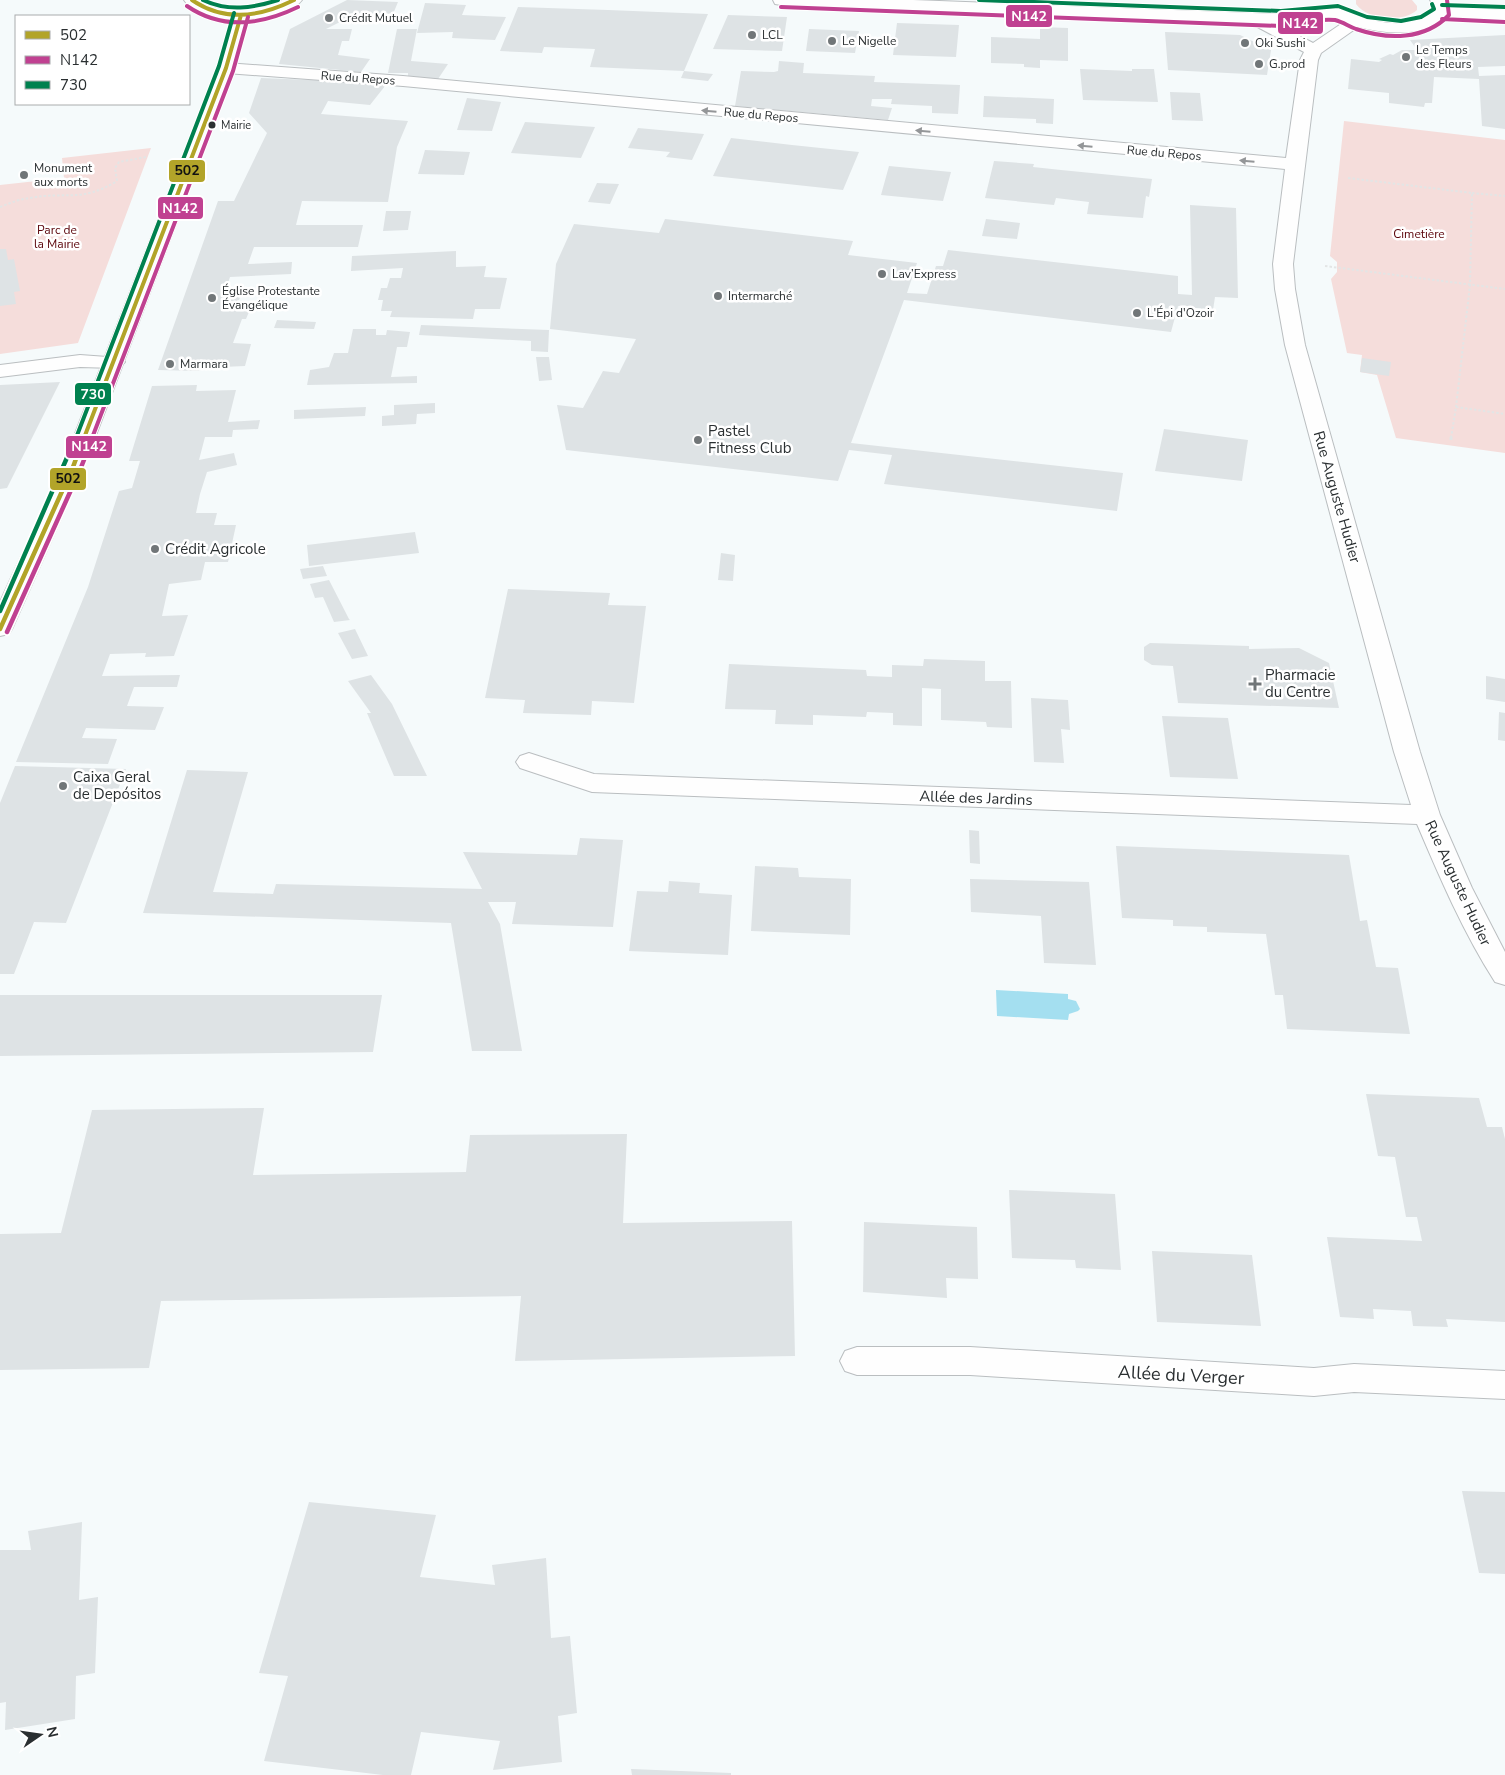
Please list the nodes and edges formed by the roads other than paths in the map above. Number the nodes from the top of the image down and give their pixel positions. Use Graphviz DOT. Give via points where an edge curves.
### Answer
graph roads {
  1 [pos="192,0"];
  2 [pos="294,0"];
  3 [pos="781,0"];
  4 [pos="1324,0"];
  5 [pos="1335,6"];
  6 [pos="1440,6"];
  7 [pos="241,15"];
  8 [pos="1505,15"];
  9 [pos="1252,18"];
  10 [pos="1356,21"];
  11 [pos="1314,50"];
  12 [pos="226,68"];
  13 [pos="1295,164"];
  14 [pos="114,362"];
  15 [pos="0,370"];
  16 [pos="0,629"];
  17 [pos="529,762"];
  18 [pos="1426,815"];
  19 [pos="1505,975"];
  20 [pos="856,1361"];
  21 [pos="1505,1384"];
  1 -- 7 [label="street" via="206,10"];
  2 -- 7 [label="street" via="275,10"];
  3 -- 9 [label="street"];
  4 -- 9 [label="street"];
  5 -- 9 [label="street" via="1281,19"];
  5 -- 10 [label="street"];
  6 -- 8 [label="street"];
  6 -- 10 [label="street" via="1431,22 1410,27 1392,28"];
  7 -- 12 [label="street"];
  9 -- 11 [label="street"];
  10 -- 11 [label="street"];
  11 -- 13 [label="street, Rue Auguste Hudier" via="1309,60"];
  13 -- 12 [label="street, Rue du Repos, one-way"];
  12 -- 14 [label="street"];
  13 -- 18 [label="street, Rue Auguste Hudier" via="1284,264 1285,289 1306,387"];
  14 -- 15 [label="street" via="80,361"];
  14 -- 16 [label="street" via="73,466"];
  17 -- 18 [label="street, Allée des Jardins" via="592,783"];
  18 -- 19 [label="street, Rue Auguste Hudier" via="1462,896"];
  20 -- 21 [label="street, Allée du Verger" via="970,1361 1314,1382 1354,1378"];
}
